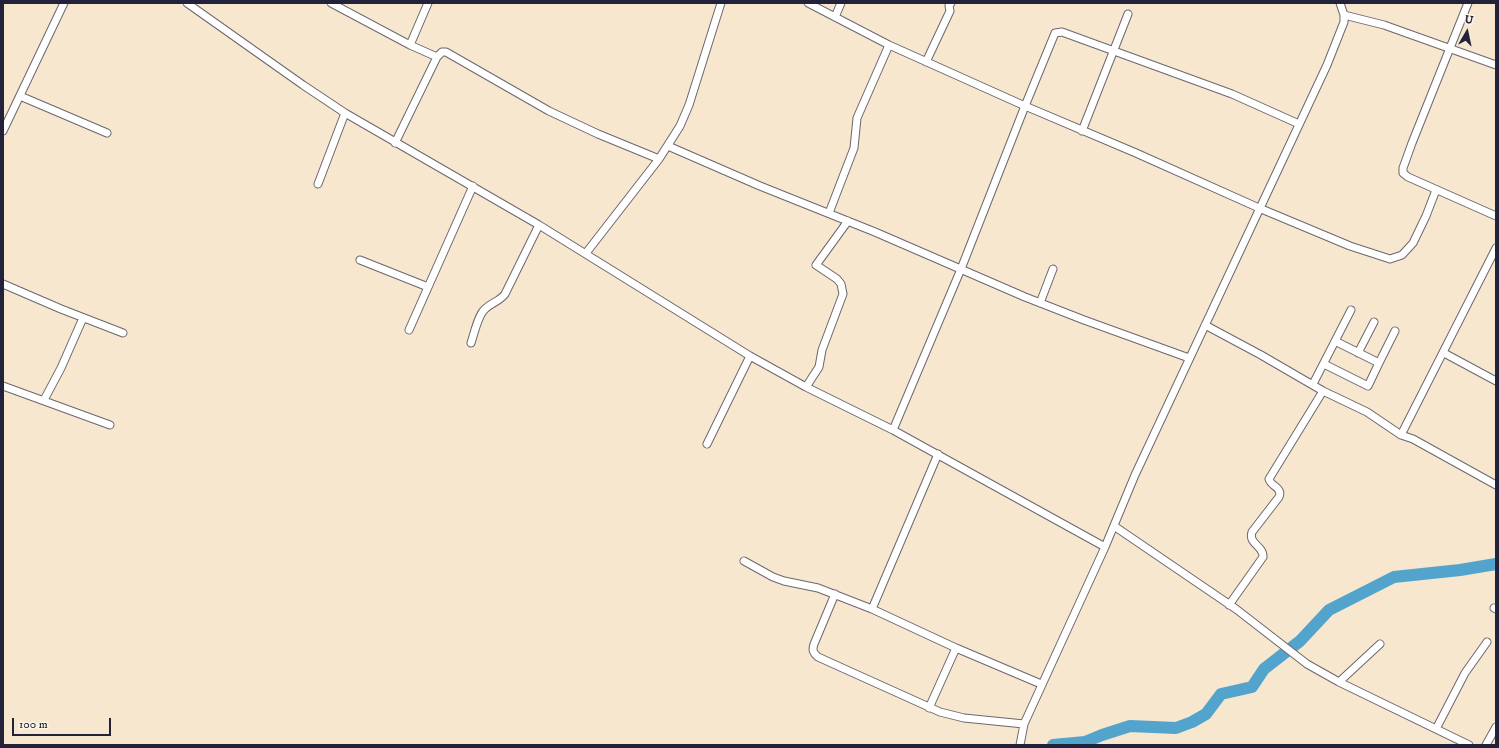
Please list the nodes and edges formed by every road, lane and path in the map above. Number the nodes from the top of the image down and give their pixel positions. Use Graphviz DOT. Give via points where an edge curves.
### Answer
graph roads {
  1 [pos="64,3"];
  2 [pos="186,3"];
  3 [pos="331,3"];
  4 [pos="428,3"];
  5 [pos="721,3"];
  6 [pos="808,3"];
  7 [pos="841,3"];
  8 [pos="951,3"];
  9 [pos="1340,3"];
  10 [pos="1468,3"];
  11 [pos="1128,14"];
  12 [pos="1344,15"];
  13 [pos="835,17"];
  14 [pos="410,45"];
  15 [pos="889,45"];
  16 [pos="1450,49"];
  17 [pos="1114,51"];
  18 [pos="437,57"];
  19 [pos="926,62"];
  20 [pos="1496,65"];
  21 [pos="20,96"];
  22 [pos="1025,106"];
  23 [pos="345,114"];
  24 [pos="1299,124"];
  25 [pos="3,131"];
  26 [pos="1082,131"];
  27 [pos="106,132"];
  28 [pos="395,143"];
  29 [pos="668,146"];
  30 [pos="659,160"];
  31 [pos="318,184"];
  32 [pos="473,186"];
  33 [pos="1436,190"];
  34 [pos="1259,208"];
  35 [pos="829,213"];
  36 [pos="1496,216"];
  37 [pos="848,221"];
  38 [pos="539,225"];
  39 [pos="1496,248"];
  40 [pos="586,253"];
  41 [pos="360,260"];
  42 [pos="961,269"];
  43 [pos="1053,269"];
  44 [pos="3,284"];
  45 [pos="428,287"];
  46 [pos="1040,303"];
  47 [pos="1351,310"];
  48 [pos="83,318"];
  49 [pos="1374,322"];
  50 [pos="1205,325"];
  51 [pos="409,330"];
  52 [pos="1395,331"];
  53 [pos="124,333"];
  54 [pos="1335,341"];
  55 [pos="471,344"];
  56 [pos="1358,353"];
  57 [pos="1444,353"];
  58 [pos="750,356"];
  59 [pos="1189,358"];
  60 [pos="1379,363"];
  61 [pos="1324,364"];
  62 [pos="1496,381"];
  63 [pos="1314,384"];
  64 [pos="3,386"];
  65 [pos="806,387"];
  66 [pos="1323,391"];
  67 [pos="44,400"];
  68 [pos="110,425"];
  69 [pos="893,430"];
  70 [pos="1401,435"];
  71 [pos="707,444"];
  72 [pos="938,454"];
  73 [pos="1496,485"];
  74 [pos="1114,526"];
  75 [pos="1105,547"];
  76 [pos="744,561"];
  77 [pos="835,594"];
  78 [pos="1229,605"];
  79 [pos="872,610"];
  80 [pos="1487,642"];
  81 [pos="1380,644"];
  82 [pos="956,648"];
  83 [pos="1339,682"];
  84 [pos="1041,684"];
  85 [pos="930,708"];
  86 [pos="1024,724"];
  87 [pos="1496,727"];
  88 [pos="1436,729"];
  89 [pos="1020,743"];
  90 [pos="1469,745"];
  91 [pos="1486,745"];
  1 -- 21 [label="street"];
  2 -- 23 [label="street"];
  3 -- 14 [label="street"];
  4 -- 14 [label="street"];
  5 -- 29 [label="street" via="689,105"];
  6 -- 13 [label="street"];
  7 -- 13 [label="street"];
  8 -- 19 [label="street" via="950,11"];
  9 -- 12 [label="street"];
  10 -- 16 [label="street"];
  11 -- 17 [label="street"];
  12 -- 16 [label="street" via="1384,25"];
  12 -- 24 [label="street" via="1342,28"];
  13 -- 15 [label="street"];
  14 -- 18 [label="street"];
  15 -- 19 [label="street"];
  15 -- 35 [label="street" via="857,118 854,148"];
  16 -- 20 [label="street"];
  16 -- 33 [label="street" via="1403,168 1403,173 1408,177"];
  17 -- 22 [label="street" via="1062,32 1055,33"];
  17 -- 24 [label="street" via="1232,94"];
  17 -- 26 [label="street"];
  18 -- 28 [label="street"];
  18 -- 30 [label="street" via="442,52 450,54 556,114"];
  19 -- 22 [label="street"];
  21 -- 25 [label="street"];
  21 -- 27 [label="street"];
  22 -- 26 [label="street"];
  22 -- 42 [label="street"];
  23 -- 28 [label="street"];
  23 -- 31 [label="street"];
  24 -- 34 [label="street"];
  26 -- 34 [label="street"];
  28 -- 32 [label="street"];
  29 -- 30 [label="street"];
  29 -- 35 [label="street"];
  30 -- 40 [label="street"];
  32 -- 38 [label="street"];
  32 -- 45 [label="street"];
  33 -- 34 [label="street" via="1413,243 1402,255 1390,259 1350,246"];
  33 -- 36 [label="street"];
  34 -- 50 [label="street"];
  35 -- 37 [label="street"];
  37 -- 42 [label="street"];
  37 -- 65 [label="street" via="816,265 837,279 841,284 842,294 822,350 819,367"];
  38 -- 40 [label="street"];
  38 -- 55 [label="street" via="505,294 482,313"];
  39 -- 57 [label="street"];
  40 -- 58 [label="street"];
  41 -- 45 [label="street"];
  42 -- 46 [label="street"];
  42 -- 69 [label="street"];
  43 -- 46 [label="street"];
  44 -- 48 [label="street"];
  45 -- 51 [label="street"];
  46 -- 59 [label="street"];
  47 -- 54 [label="street"];
  48 -- 53 [label="street"];
  48 -- 67 [label="street" via="62,368"];
  49 -- 56 [label="street"];
  50 -- 59 [label="street"];
  50 -- 63 [label="street"];
  52 -- 60 [label="street"];
  54 -- 56 [label="street"];
  54 -- 61 [label="street"];
  56 -- 60 [label="street"];
  57 -- 62 [label="street"];
  57 -- 70 [label="street"];
  58 -- 65 [label="street"];
  58 -- 71 [label="street"];
  59 -- 74 [label="street"];
  60 -- 61 [label="street" via="1368,386"];
  61 -- 63 [label="street"];
  63 -- 66 [label="street"];
  64 -- 67 [label="street"];
  65 -- 69 [label="street"];
  66 -- 70 [label="street" via="1367,412"];
  66 -- 78 [label="street" via="1269,479 1281,492 1250,536 1263,552 1263,557"];
  67 -- 68 [label="street"];
  69 -- 72 [label="street"];
  70 -- 73 [label="street" via="1413,439"];
  72 -- 75 [label="street"];
  72 -- 79 [label="street"];
  74 -- 75 [label="street"];
  74 -- 78 [label="street"];
  75 -- 84 [label="street"];
  76 -- 77 [label="street" via="784,581"];
  77 -- 79 [label="street"];
  77 -- 85 [label="street" via="814,644 814,654"];
  78 -- 83 [label="street" via="1307,664"];
  79 -- 82 [label="street"];
  80 -- 88 [label="street" via="1462,680"];
  81 -- 83 [label="street"];
  82 -- 84 [label="street"];
  82 -- 85 [label="street"];
  83 -- 88 [label="street"];
  84 -- 86 [label="street"];
  85 -- 86 [label="street" via="951,716"];
  86 -- 89 [label="street"];
  87 -- 91 [label="street"];
  88 -- 90 [label="street"];
}
